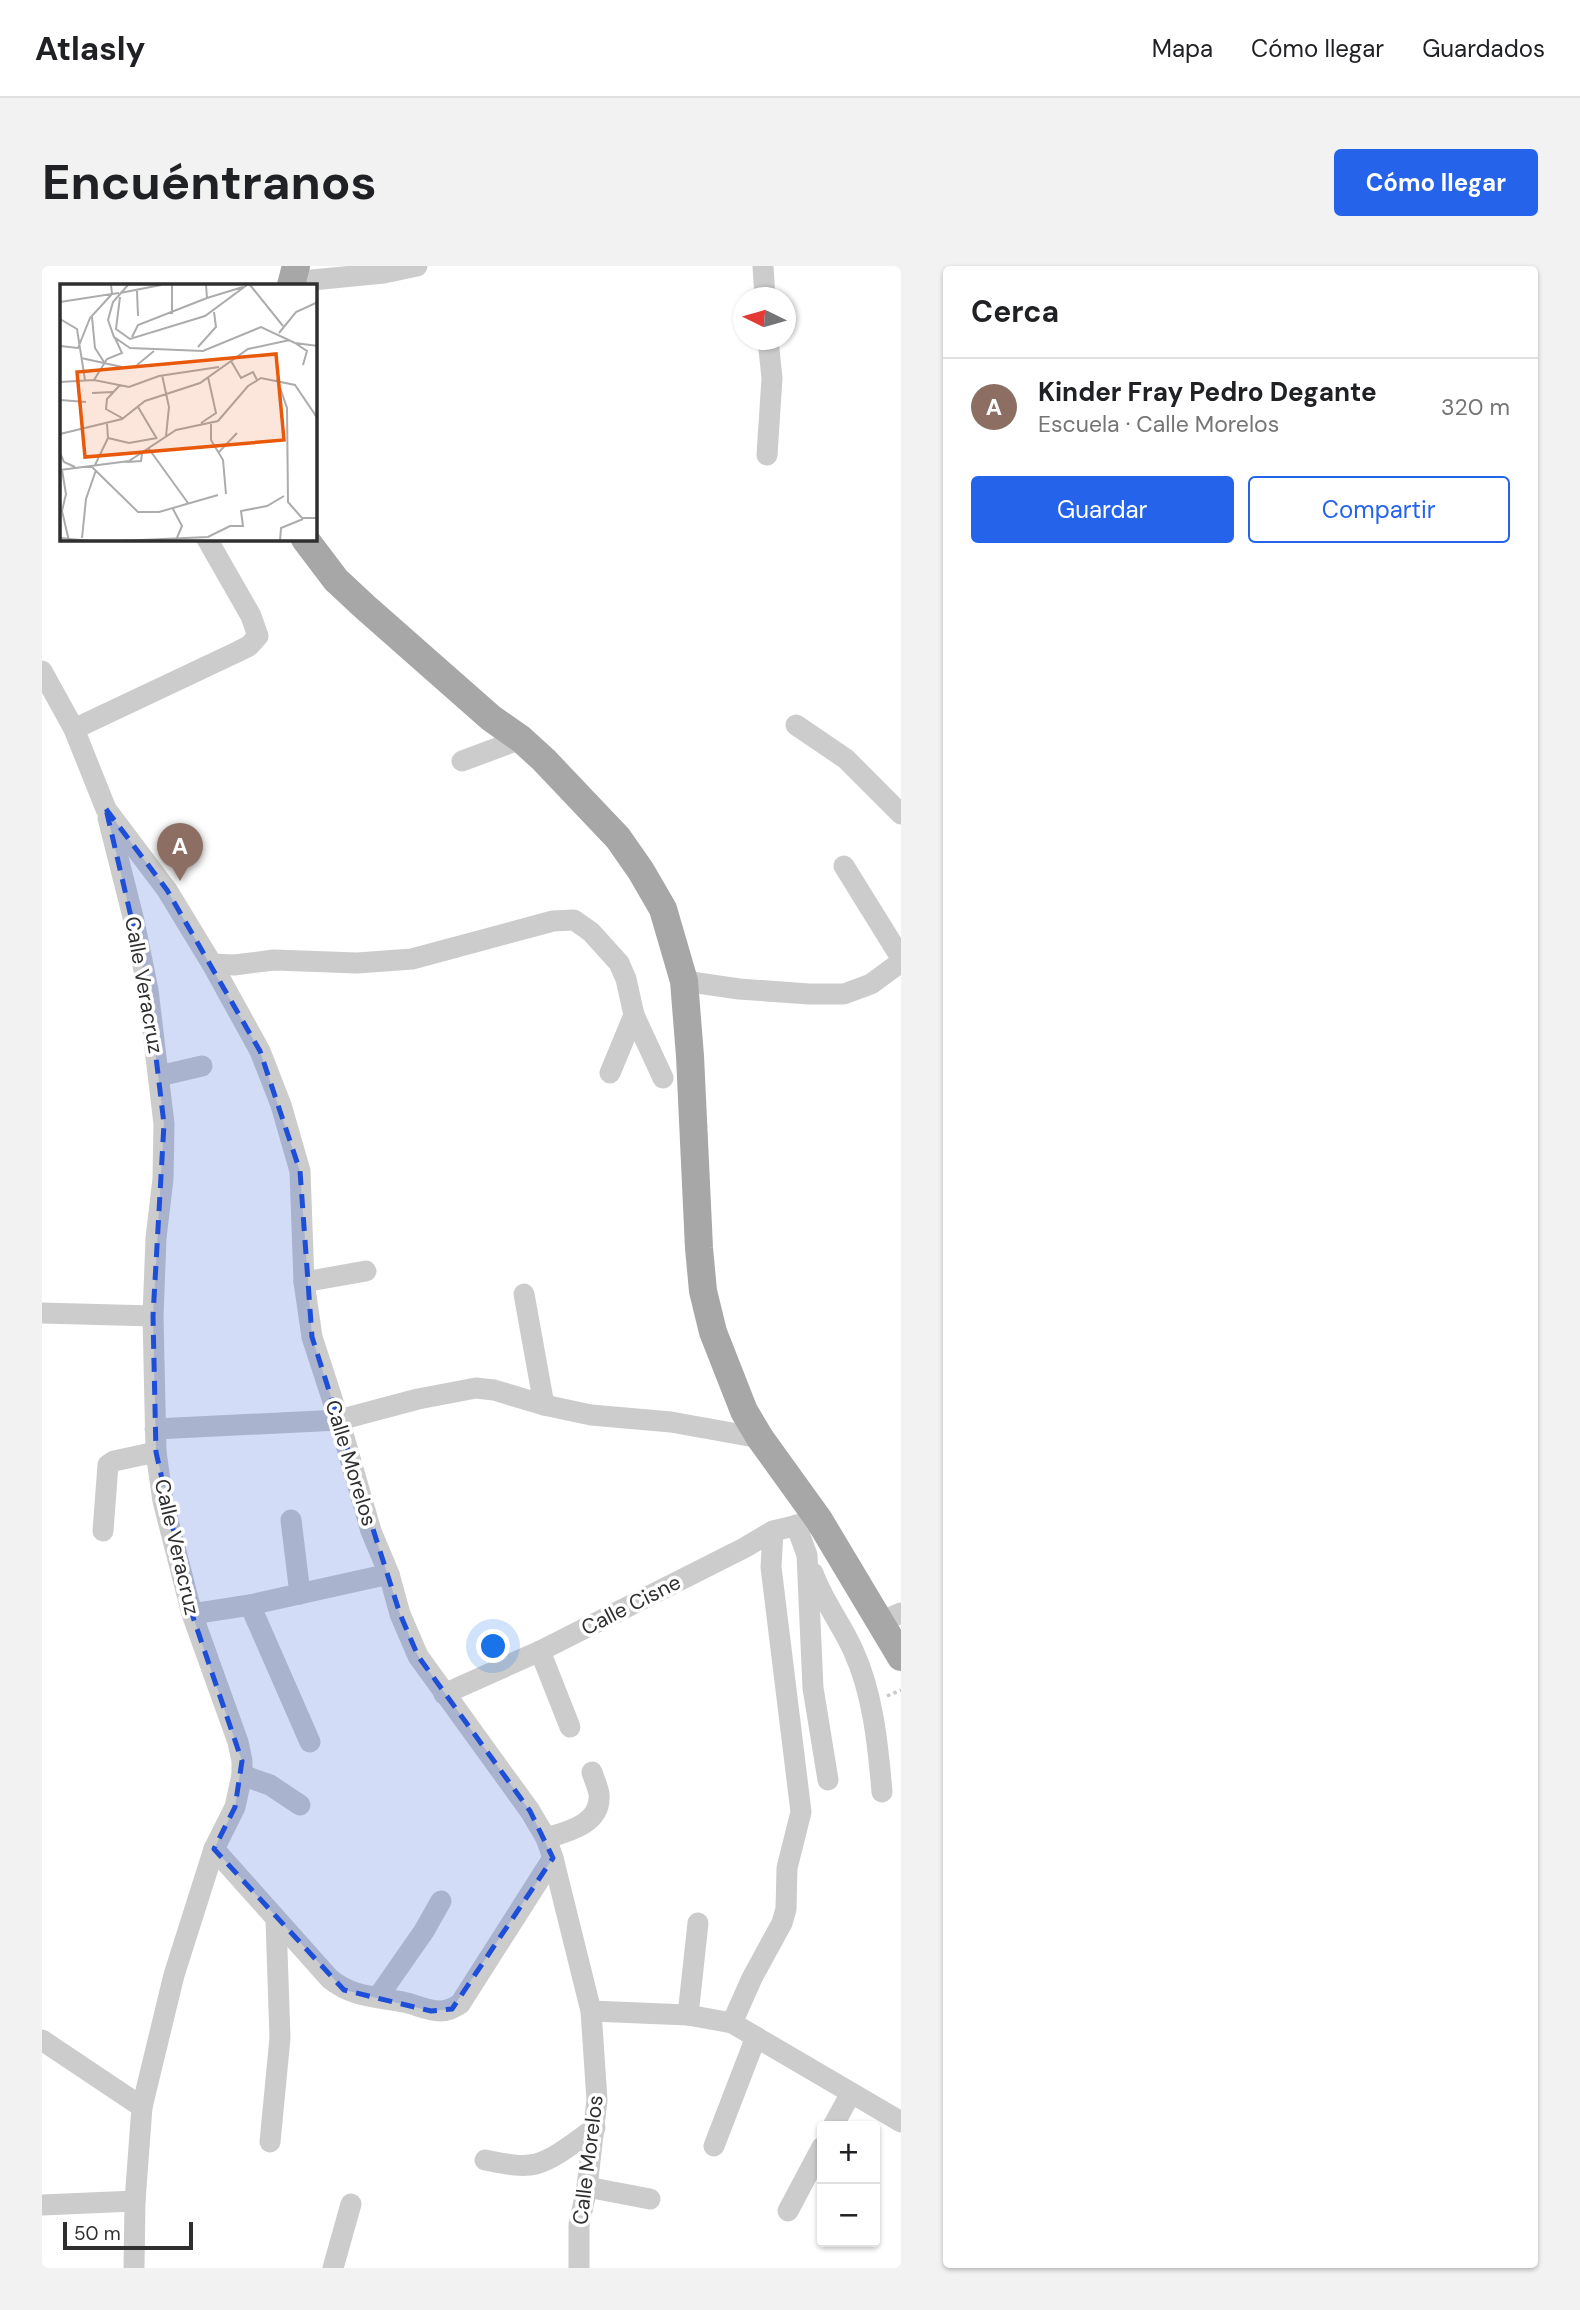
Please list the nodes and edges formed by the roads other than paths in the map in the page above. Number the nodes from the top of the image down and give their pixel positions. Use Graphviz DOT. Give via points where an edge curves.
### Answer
graph roads {
  1 [pos="417,266"];
  2 [pos="763,266"];
  3 [pos="293,278"];
  4 [pos="764,287"];
  5 [pos="769,350"];
  6 [pos="767,455"];
  7 [pos="208,541"];
  8 [pos="307,541"];
  9 [pos="42,671"];
  10 [pos="796,725"];
  11 [pos="74,729"];
  12 [pos="521,739"];
  13 [pos="462,761"];
  14 [pos="106,809"];
  15 [pos="901,814"];
  16 [pos="844,866"];
  17 [pos="901,960"];
  18 [pos="212,964"];
  19 [pos="684,981"];
  20 [pos="634,1016"];
  21 [pos="202,1066"];
  22 [pos="610,1073"];
  23 [pos="159,1076"];
  24 [pos="663,1078"];
  25 [pos="366,1271"];
  26 [pos="304,1282"];
  27 [pos="524,1294"];
  28 [pos="42,1313"];
  29 [pos="153,1316"];
  30 [pos="544,1405"];
  31 [pos="339,1420"];
  32 [pos="155,1429"];
  33 [pos="760,1438"];
  34 [pos="156,1452"];
  35 [pos="290,1520"];
  36 [pos="808,1523"];
  37 [pos="103,1531"];
  38 [pos="773,1531"];
  39 [pos="807,1555"];
  40 [pos="389,1574"];
  41 [pos="300,1594"];
  42 [pos="250,1605"];
  43 [pos="192,1614"];
  44 [pos="891,1618"];
  45 [pos="540,1651"];
  46 [pos="901,1657"];
  47 [pos="444,1693"];
  48 [pos="570,1727"];
  49 [pos="310,1742"];
  50 [pos="592,1772"];
  51 [pos="242,1775"];
  52 [pos="828,1780"];
  53 [pos="883,1792"];
  54 [pos="300,1805"];
  55 [pos="549,1848"];
  56 [pos="214,1849"];
  57 [pos="441,1901"];
  58 [pos="276,1920"];
  59 [pos="698,1923"];
  60 [pos="378,1997"];
  61 [pos="592,2011"];
  62 [pos="688,2015"];
  63 [pos="732,2023"];
  64 [pos="756,2037"];
  65 [pos="42,2040"];
  66 [pos="851,2094"];
  67 [pos="142,2107"];
  68 [pos="836,2121"];
  69 [pos="901,2122"];
  70 [pos="595,2128"];
  71 [pos="270,2142"];
  72 [pos="715,2146"];
  73 [pos="817,2156"];
  74 [pos="485,2160"];
  75 [pos="587,2187"];
  76 [pos="650,2199"];
  77 [pos="135,2201"];
  78 [pos="351,2204"];
  79 [pos="42,2205"];
  80 [pos="788,2211"];
  81 [pos="134,2268"];
  82 [pos="333,2268"];
  83 [pos="579,2268"];
  1 -- 3 [label="street" via="384,273"];
  2 -- 4 [label="street"];
  5 -- 6 [label="street"];
  7 -- 11 [label="street" via="251,616 258,636 254,642"];
  8 -- 12 [label="main road" via="336,580 365,607"];
  9 -- 11 [label="street, Calle Morelos"];
  10 -- 15 [label="street" via="846,759"];
  11 -- 14 [label="street, Calle Morelos"];
  12 -- 13 [label="street"];
  12 -- 19 [label="main road" via="598,816 641,871 663,909"];
  14 -- 18 [label="street, Calle Morelos" via="167,890"];
  14 -- 23 [label="street, Calle Veracruz" via="148,989"];
  16 -- 17 [label="street"];
  17 -- 19 [label="street" via="871,984 844,994 739,989"];
  18 -- 20 [label="street" via="412,959 553,921 574,920 592,932 619,963"];
  18 -- 26 [label="street, Calle Morelos" via="260,1051 285,1118 300,1171"];
  19 -- 33 [label="main road" via="703,1291 727,1373"];
  20 -- 22 [label="street"];
  20 -- 24 [label="street"];
  21 -- 23 [label="street"];
  23 -- 29 [label="street, Calle Veracruz" via="163,1165"];
  25 -- 26 [label="street"];
  26 -- 31 [label="street, Calle Morelos" via="312,1337"];
  27 -- 30 [label="street"];
  28 -- 29 [label="street"];
  29 -- 32 [label="street, Calle Veracruz"];
  30 -- 31 [label="street" via="476,1388"];
  30 -- 33 [label="street"];
  31 -- 32 [label="street"];
  31 -- 40 [label="street, Calle Morelos" via="370,1531"];
  32 -- 34 [label="street, Calle Veracruz"];
  33 -- 36 [label="main road"];
  34 -- 37 [label="street" via="108,1465"];
  34 -- 43 [label="street, Calle Veracruz" via="163,1501"];
  35 -- 41 [label="street"];
  36 -- 38 [label="street, Calle Cisne"];
  36 -- 39 [label="street"];
  36 -- 44 [label="main road"];
  38 -- 45 [label="street, Calle Cisne"];
  38 -- 63 [label="street" via="771,1567 801,1812 782,1923"];
  39 -- 52 [label="street" via="813,1688"];
  39 -- 53 [label="street" via="822,1597 853,1650 864,1681"];
  40 -- 41 [label="street"];
  40 -- 47 [label="street, Calle Morelos" via="418,1656"];
  41 -- 42 [label="street"];
  42 -- 43 [label="street"];
  42 -- 49 [label="street"];
  43 -- 51 [label="street, Calle Veracruz" via="238,1742"];
  44 -- 46 [label="main road"];
  45 -- 47 [label="street, Calle Cisne"];
  45 -- 48 [label="street"];
  47 -- 55 [label="street, Calle Morelos" via="530,1811"];
  50 -- 55 [label="street" via="598,1805 581,1827"];
  51 -- 54 [label="street" via="270,1785"];
  51 -- 56 [label="street, Calle Veracruz" via="235,1807"];
  55 -- 60 [label="street" via="460,2004 431,2011"];
  55 -- 61 [label="street, Calle Morelos"];
  56 -- 58 [label="street"];
  56 -- 67 [label="street, Calle Veracruz" via="174,1975"];
  57 -- 60 [label="street"];
  58 -- 60 [label="street" via="344,1990"];
  58 -- 71 [label="street" via="280,2038"];
  59 -- 62 [label="street"];
  61 -- 62 [label="street"];
  61 -- 70 [label="street, Calle Morelos"];
  62 -- 63 [label="street"];
  63 -- 64 [label="street"];
  64 -- 66 [label="street"];
  64 -- 72 [label="street"];
  65 -- 67 [label="street"];
  66 -- 68 [label="street"];
  66 -- 69 [label="street"];
  67 -- 77 [label="street, Calle Veracruz"];
  70 -- 74 [label="street" via="536,2164 516,2166"];
  70 -- 75 [label="street, Calle Morelos"];
  73 -- 80 [label="street"];
  75 -- 76 [label="street"];
  75 -- 83 [label="street, Calle Morelos" via="579,2225"];
  77 -- 79 [label="street"];
  77 -- 81 [label="street, Calle Veracruz"];
  78 -- 82 [label="street"];
}
